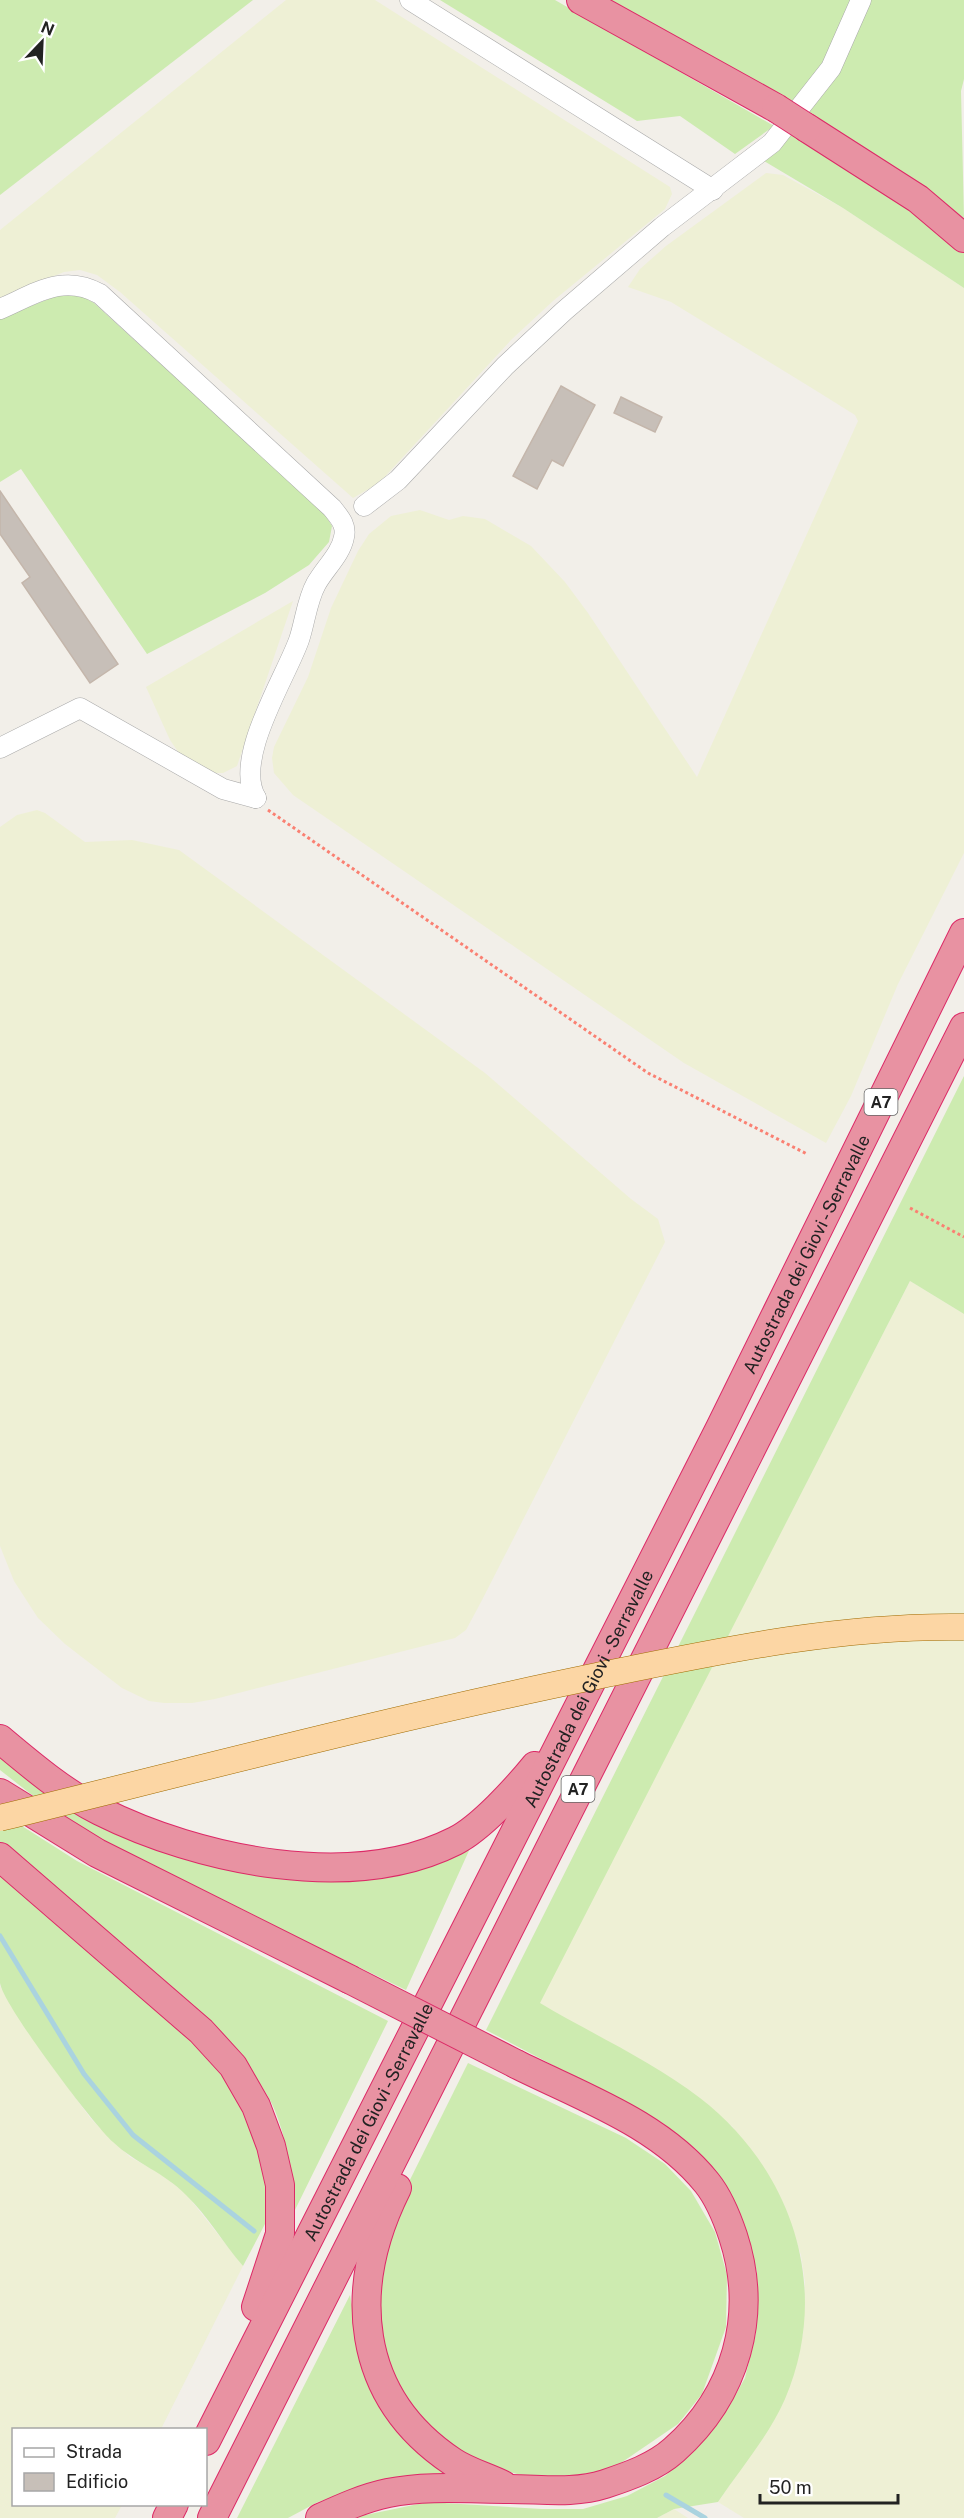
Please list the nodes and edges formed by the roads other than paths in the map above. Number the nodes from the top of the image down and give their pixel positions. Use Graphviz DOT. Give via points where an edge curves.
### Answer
graph roads {
  1 [pos="410,0"];
  2 [pos="581,0"];
  3 [pos="861,0"];
  4 [pos="713,190"];
  5 [pos="964,238"];
  6 [pos="0,309"];
  7 [pos="364,506"];
  8 [pos="0,748"];
  9 [pos="964,933"];
  10 [pos="964,1027"];
  11 [pos="964,1627"];
  12 [pos="566,1727"];
  13 [pos="0,1739"];
  14 [pos="0,1793"];
  15 [pos="0,1818"];
  16 [pos="0,1857"];
  17 [pos="489,1965"];
  18 [pos="209,2434"];
  19 [pos="513,2489"];
  20 [pos="212,2518"];
  21 [pos="320,2518"];
  1 -- 4 [label="lane"];
  2 -- 5 [label="highway, bridge" via="776,108 918,199"];
  3 -- 4 [label="lane" via="839,54 813,93 772,143"];
  4 -- 7 [label="lane" via="662,227 555,318 399,480"];
  6 -- 8 [label="lane" via="64,284 81,285 100,294 332,508 342,520 344,537 317,583 298,643 257,743 249,775 256,798 216,786 80,708"];
  9 -- 12 [label="highway, Autostrada dei Giovi - Serravalle / A7" via="720,1428"];
  10 -- 17 [label="highway, Autostrada dei Giovi - Serravalle / A7"];
  11 -- 15 [label="main road, bridge" via="919,1626 758,1643 505,1695"];
  12 -- 13 [label="highway" via="521,1784 458,1840 418,1856 367,1864 306,1866 242,1860 168,1841 98,1810 42,1774"];
  12 -- 18 [label="highway, Autostrada dei Giovi - Serravalle / A7"];
  14 -- 19 [label="highway, bridge" via="97,1853 636,2123 677,2151 708,2184 727,2218 739,2254 744,2293 741,2340 727,2380 701,2422 672,2452 642,2470 602,2485 563,2492"];
  16 -- 18 [label="highway" via="201,2031 233,2066 256,2106 271,2146 280,2184 280,2234"];
  17 -- 19 [label="highway" via="423,2137 378,2233 368,2273 367,2314 373,2356 388,2396 416,2432 455,2463"];
  17 -- 20 [label="highway, Autostrada dei Giovi - Serravalle / A7"];
  19 -- 21 [label="highway" via="388,2493"];
}
